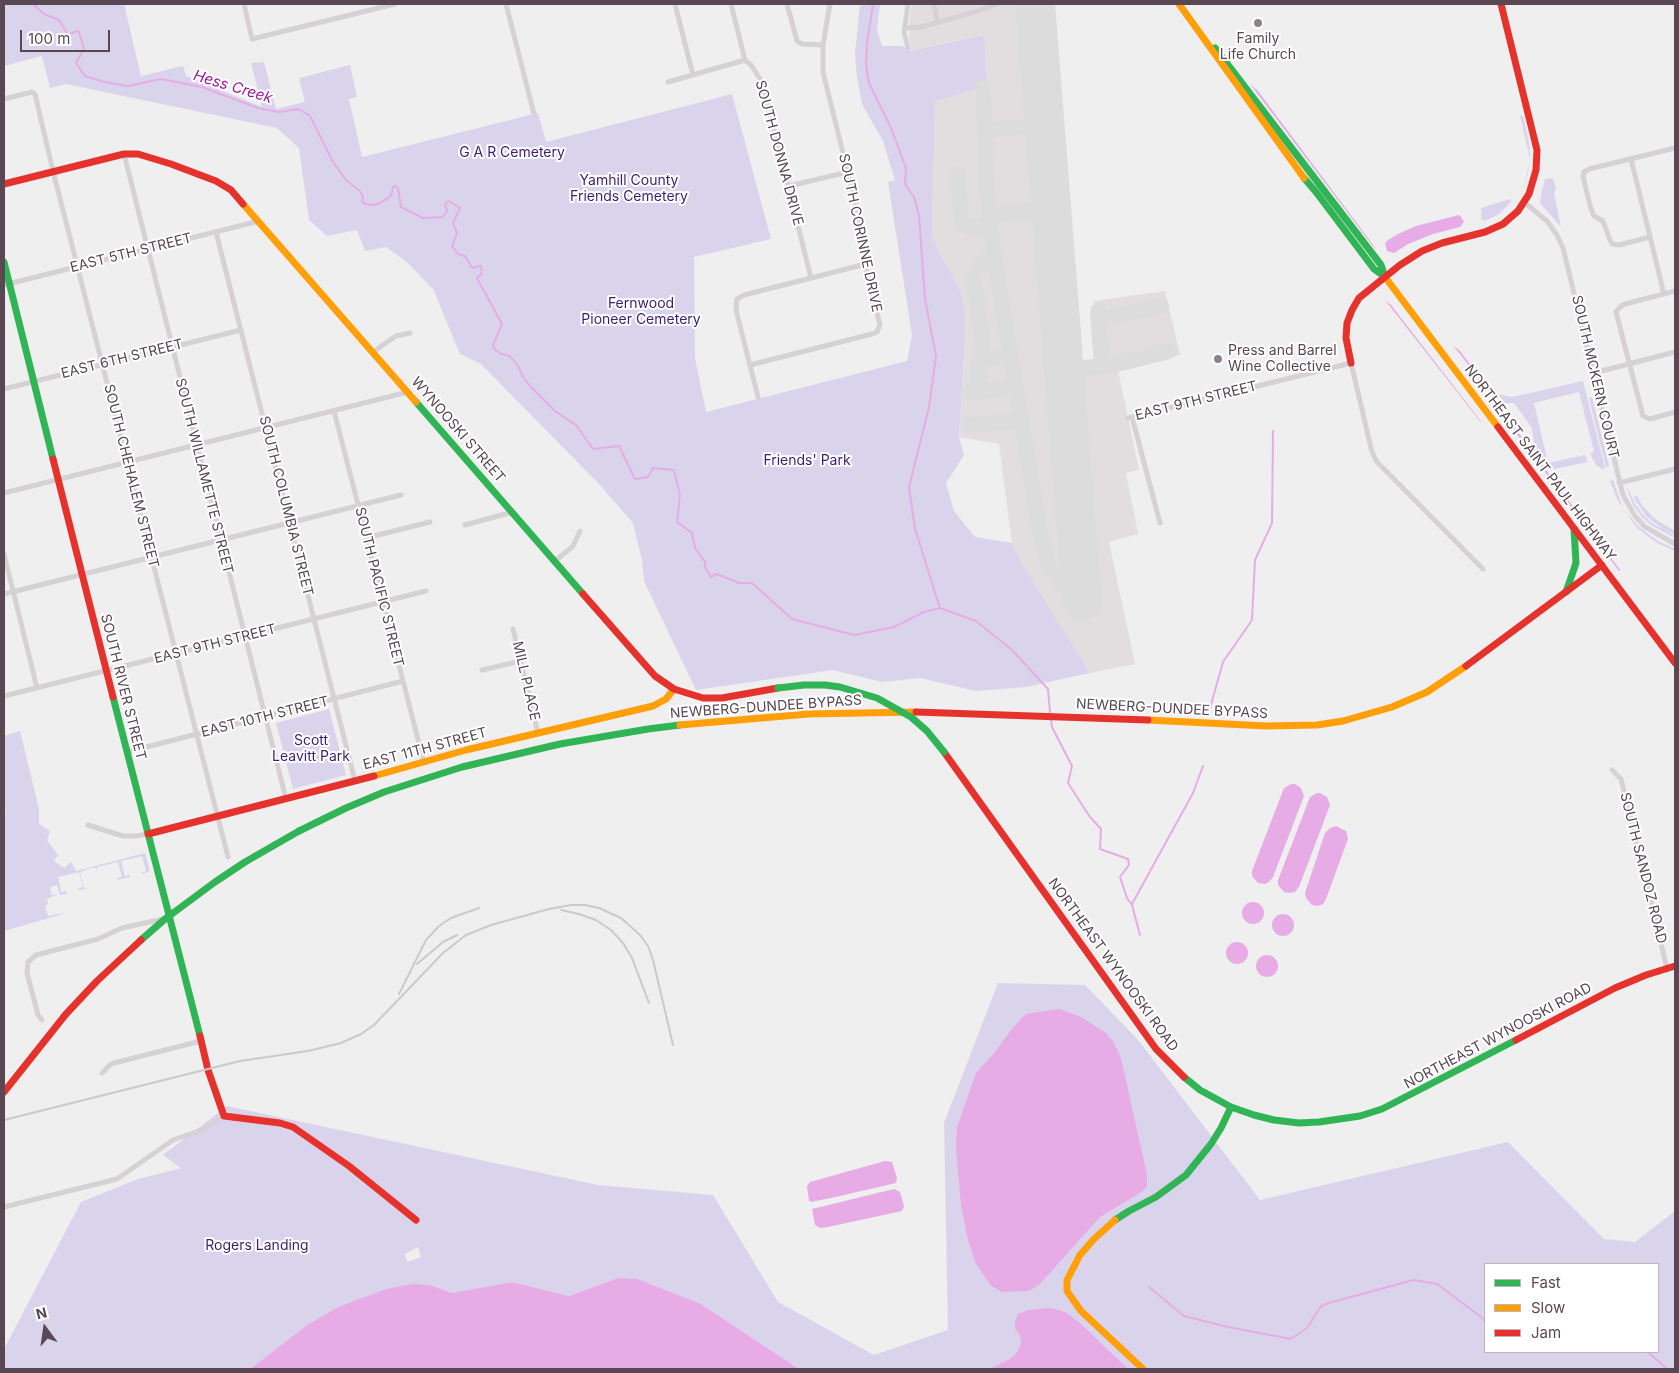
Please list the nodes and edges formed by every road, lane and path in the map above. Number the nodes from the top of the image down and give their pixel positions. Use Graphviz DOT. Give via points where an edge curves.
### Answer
graph roads {
  1 [pos="244,4"];
  2 [pos="395,4"];
  3 [pos="506,4"];
  4 [pos="675,4"];
  5 [pos="731,4"];
  6 [pos="787,4"];
  7 [pos="830,4"];
  8 [pos="908,4"];
  9 [pos="934,4"];
  10 [pos="998,4"];
  11 [pos="1179,4"];
  12 [pos="1501,4"];
  13 [pos="979,7"];
  14 [pos="937,22"];
  15 [pos="905,28"];
  16 [pos="823,45"];
  17 [pos="908,48"];
  18 [pos="745,60"];
  19 [pos="692,76"];
  20 [pos="668,82"];
  21 [pos="4,99"];
  22 [pos="534,114"];
  23 [pos="1675,148"];
  24 [pos="124,154"];
  25 [pos="1631,159"];
  26 [pos="53,171"];
  27 [pos="848,172"];
  28 [pos="4,184"];
  29 [pos="789,186"];
  30 [pos="1524,202"];
  31 [pos="258,221"];
  32 [pos="216,232"];
  33 [pos="1650,237"];
  34 [pos="147,249"];
  35 [pos="4,262"];
  36 [pos="866,264"];
  37 [pos="78,266"];
  38 [pos="1384,277"];
  39 [pos="811,278"];
  40 [pos="6,284"];
  41 [pos="1675,291"];
  42 [pos="1664,294"];
  43 [pos="241,330"];
  44 [pos="410,333"];
  45 [pos="171,347"];
  46 [pos="373,352"];
  47 [pos="1675,352"];
  48 [pos="1351,363"];
  49 [pos="102,364"];
  50 [pos="1630,364"];
  51 [pos="750,365"];
  52 [pos="1594,373"];
  53 [pos="34,382"];
  54 [pos="4,389"];
  55 [pos="409,392"];
  56 [pos="758,397"];
  57 [pos="334,411"];
  58 [pos="1675,412"];
  59 [pos="266,428"];
  60 [pos="196,445"];
  61 [pos="128,462"];
  62 [pos="1675,469"];
  63 [pos="59,480"];
  64 [pos="1619,483"];
  65 [pos="4,493"];
  66 [pos="401,495"];
  67 [pos="358,506"];
  68 [pos="513,512"];
  69 [pos="430,522"];
  70 [pos="290,523"];
  71 [pos="1160,523"];
  72 [pos="465,525"];
  73 [pos="1574,529"];
  74 [pos="580,531"];
  75 [pos="366,538"];
  76 [pos="220,540"];
  77 [pos="1675,544"];
  78 [pos="4,554"];
  79 [pos="151,558"];
  80 [pos="555,561"];
  81 [pos="1602,565"];
  82 [pos="1483,568"];
  83 [pos="82,574"];
  84 [pos="426,591"];
  85 [pos="13,592"];
  86 [pos="1566,592"];
  87 [pos="4,594"];
  88 [pos="383,601"];
  89 [pos="314,619"];
  90 [pos="513,629"];
  91 [pos="244,636"];
  92 [pos="176,654"];
  93 [pos="521,661"];
  94 [pos="1675,663"];
  95 [pos="482,670"];
  96 [pos="106,671"];
  97 [pos="403,681"];
  98 [pos="37,688"];
  99 [pos="778,688"];
  100 [pos="674,689"];
  101 [pos="4,696"];
  102 [pos="334,699"];
  103 [pos="265,717"];
  104 [pos="538,733"];
  105 [pos="196,735"];
  106 [pos="127,752"];
  107 [pos="424,762"];
  108 [pos="1612,770"];
  109 [pos="355,781"];
  110 [pos="286,799"];
  111 [pos="217,816"];
  112 [pos="88,824"];
  113 [pos="148,834"];
  114 [pos="228,857"];
  115 [pos="170,917"];
  116 [pos="1675,966"];
  117 [pos="1667,969"];
  118 [pos="42,1020"];
  119 [pos="201,1041"];
  120 [pos="102,1074"];
  121 [pos="4,1092"];
  122 [pos="1231,1107"];
  123 [pos="224,1116"];
  124 [pos="4,1207"];
  125 [pos="416,1220"];
  126 [pos="1143,1369"];
  1 -- 2 [label="street" via="252,39"];
  3 -- 22 [label="street"];
  4 -- 19 [label="street"];
  5 -- 18 [label="street, SOUTH DONNA DRIVE"];
  6 -- 16 [label="street" via="797,41"];
  7 -- 16 [label="street, SOUTH CORINNE DRIVE"];
  8 -- 15 [label="street"];
  9 -- 14 [label="street"];
  10 -- 13 [label="street"];
  11 -- 38 [label="main road, NORTHEAST SAINT PAUL HIGHWAY" via="1300,174 1374,270"];
  12 -- 30 [label="main road" via="1537,150 1536,175"];
  13 -- 14 [label="street"];
  14 -- 15 [label="street"];
  15 -- 17 [label="street"];
  16 -- 27 [label="street, SOUTH CORINNE DRIVE" via="825,80"];
  18 -- 19 [label="street"];
  18 -- 29 [label="street, SOUTH DONNA DRIVE" via="762,82"];
  19 -- 20 [label="street"];
  21 -- 26 [label="street, SOUTH CHEHALEM STREET" via="32,92 36,94"];
  23 -- 25 [label="street"];
  24 -- 26 [label="main road"];
  24 -- 31 [label="main road, WYNOOSKI STREET" via="156,159 216,181 231,190"];
  24 -- 34 [label="street, SOUTH WILLAMETTE STREET"];
  25 -- 33 [label="street"];
  25 -- 33 [label="street" via="1589,169 1582,177 1594,216 1603,221 1612,244"];
  26 -- 28 [label="main road"];
  26 -- 37 [label="street, SOUTH CHEHALEM STREET"];
  27 -- 29 [label="street"];
  27 -- 36 [label="street, SOUTH CORINNE DRIVE"];
  29 -- 39 [label="street, SOUTH DONNA DRIVE"];
  30 -- 38 [label="main road" via="1503,224 1422,251"];
  30 -- 52 [label="street, SOUTH MCKERN COURT" via="1547,221 1563,248"];
  31 -- 32 [label="street, EAST 5TH STREET"];
  31 -- 46 [label="main road, WYNOOSKI STREET"];
  32 -- 34 [label="street, EAST 5TH STREET"];
  32 -- 43 [label="street, SOUTH COLUMBIA STREET"];
  33 -- 42 [label="street"];
  34 -- 37 [label="street, EAST 5TH STREET"];
  34 -- 45 [label="street, SOUTH WILLAMETTE STREET"];
  35 -- 40 [label="main road, SOUTH RIVER STREET"];
  36 -- 39 [label="street"];
  36 -- 51 [label="street, SOUTH CORINNE DRIVE" via="880,321 877,332"];
  37 -- 40 [label="street, EAST 5TH STREET"];
  37 -- 49 [label="street, SOUTH CHEHALEM STREET"];
  38 -- 48 [label="main road" via="1359,298 1349,317 1346,338"];
  38 -- 73 [label="main road, NORTHEAST SAINT PAUL HIGHWAY"];
  39 -- 51 [label="street" via="744,294 737,299 736,310"];
  40 -- 53 [label="main road, SOUTH RIVER STREET"];
  41 -- 42 [label="street"];
  42 -- 50 [label="street" via="1624,304 1616,312"];
  43 -- 45 [label="street, EAST 6TH STREET"];
  43 -- 59 [label="street, SOUTH COLUMBIA STREET"];
  44 -- 46 [label="street" via="396,336"];
  45 -- 49 [label="street, EAST 6TH STREET"];
  45 -- 60 [label="street, SOUTH WILLAMETTE STREET"];
  46 -- 55 [label="main road, WYNOOSKI STREET"];
  47 -- 50 [label="street"];
  48 -- 71 [label="street, EAST 9TH STREET" via="1130,417"];
  48 -- 82 [label="street" via="1377,462"];
  49 -- 53 [label="street, EAST 6TH STREET"];
  49 -- 61 [label="street, SOUTH CHEHALEM STREET"];
  50 -- 52 [label="street"];
  50 -- 58 [label="street" via="1643,416 1650,418"];
  51 -- 56 [label="street"];
  52 -- 64 [label="street, SOUTH MCKERN COURT"];
  53 -- 54 [label="street, EAST 6TH STREET"];
  53 -- 63 [label="main road, SOUTH RIVER STREET"];
  55 -- 57 [label="street"];
  55 -- 68 [label="main road, WYNOOSKI STREET"];
  57 -- 59 [label="street"];
  57 -- 67 [label="street, SOUTH PACIFIC STREET"];
  59 -- 60 [label="street"];
  59 -- 70 [label="street, SOUTH COLUMBIA STREET"];
  60 -- 61 [label="street"];
  60 -- 76 [label="street, SOUTH WILLAMETTE STREET"];
  61 -- 63 [label="street"];
  61 -- 79 [label="street, SOUTH CHEHALEM STREET"];
  62 -- 64 [label="street"];
  63 -- 65 [label="street"];
  63 -- 83 [label="main road, SOUTH RIVER STREET"];
  64 -- 77 [label="street, SOUTH MCKERN COURT" via="1628,505 1645,527"];
  66 -- 67 [label="street"];
  67 -- 70 [label="street"];
  67 -- 75 [label="street, SOUTH PACIFIC STREET"];
  68 -- 72 [label="street"];
  68 -- 80 [label="main road, WYNOOSKI STREET"];
  69 -- 75 [label="street"];
  70 -- 76 [label="street"];
  70 -- 89 [label="street, SOUTH COLUMBIA STREET"];
  73 -- 81 [label="main road, NORTHEAST SAINT PAUL HIGHWAY"];
  73 -- 86 [label="main road" via="1576,563"];
  74 -- 80 [label="street" via="573,546"];
  75 -- 88 [label="street, SOUTH PACIFIC STREET"];
  76 -- 79 [label="street"];
  76 -- 91 [label="street, SOUTH WILLAMETTE STREET"];
  78 -- 85 [label="street"];
  79 -- 83 [label="street"];
  79 -- 92 [label="street, SOUTH CHEHALEM STREET"];
  80 -- 100 [label="main road, WYNOOSKI STREET" via="655,676"];
  81 -- 86 [label="main road, NEWBERG-DUNDEE BYPASS"];
  81 -- 94 [label="main road, NORTHEAST SAINT PAUL HIGHWAY"];
  83 -- 85 [label="street"];
  83 -- 96 [label="main road, SOUTH RIVER STREET"];
  84 -- 88 [label="street, EAST 9TH STREET"];
  85 -- 87 [label="street"];
  85 -- 98 [label="street"];
  86 -- 121 [label="main road, NEWBERG-DUNDEE BYPASS, bridge" via="1440,684 1368,715 1317,725 859,712 648,729 560,744 421,779 299,830 214,882 165,919 97,981 66,1014"];
  88 -- 89 [label="street, EAST 9TH STREET"];
  88 -- 97 [label="street, SOUTH PACIFIC STREET"];
  89 -- 91 [label="street, EAST 9TH STREET"];
  89 -- 102 [label="street, SOUTH COLUMBIA STREET"];
  90 -- 93 [label="street, MILL PLACE"];
  91 -- 92 [label="street, EAST 9TH STREET"];
  91 -- 103 [label="street, SOUTH WILLAMETTE STREET"];
  92 -- 96 [label="street, EAST 9TH STREET"];
  92 -- 105 [label="street, SOUTH CHEHALEM STREET"];
  93 -- 95 [label="street"];
  93 -- 104 [label="street, MILL PLACE"];
  96 -- 98 [label="street, EAST 9TH STREET"];
  96 -- 106 [label="main road, SOUTH RIVER STREET"];
  97 -- 102 [label="street, EAST 10TH STREET"];
  97 -- 107 [label="street, SOUTH PACIFIC STREET"];
  98 -- 101 [label="street, EAST 9TH STREET"];
  99 -- 100 [label="main road, WYNOOSKI STREET" via="717,698 694,696"];
  99 -- 122 [label="main road, NORTHEAST WYNOOSKI ROAD, bridge" via="804,685 840,687 877,698 927,730 1156,1049 1200,1090"];
  100 -- 104 [label="main road, EAST 11TH STREET" via="666,699 653,706"];
  102 -- 103 [label="street, EAST 10TH STREET"];
  102 -- 109 [label="street, SOUTH COLUMBIA STREET"];
  103 -- 105 [label="street, EAST 10TH STREET"];
  103 -- 110 [label="street, SOUTH WILLAMETTE STREET"];
  104 -- 107 [label="main road, EAST 11TH STREET"];
  105 -- 106 [label="street, EAST 10TH STREET"];
  105 -- 111 [label="street, SOUTH CHEHALEM STREET"];
  106 -- 113 [label="main road, SOUTH RIVER STREET"];
  107 -- 109 [label="main road, EAST 11TH STREET"];
  108 -- 117 [label="street, SOUTH SANDOZ ROAD" via="1621,779"];
  109 -- 110 [label="main road, EAST 11TH STREET"];
  110 -- 111 [label="main road, EAST 11TH STREET"];
  111 -- 113 [label="main road, EAST 11TH STREET"];
  111 -- 114 [label="street, SOUTH CHEHALEM STREET"];
  112 -- 113 [label="street" via="123,836"];
  113 -- 115 [label="main road, SOUTH RIVER STREET"];
  115 -- 118 [label="street" via="122,928 36,955 28,962 27,973"];
  115 -- 119 [label="main road, SOUTH RIVER STREET"];
  116 -- 117 [label="main road, NORTHEAST WYNOOSKI ROAD"];
  117 -- 122 [label="main road, NORTHEAST WYNOOSKI ROAD" via="1646,974 1616,988 1398,1102 1360,1116 1326,1122 1299,1122 1260,1116"];
  119 -- 120 [label="street" via="111,1064"];
  119 -- 123 [label="main road, SOUTH RIVER STREET"];
  122 -- 126 [label="main road" via="1211,1144 1186,1175 1110,1224 1080,1255 1068,1280 1067,1291 1081,1311"];
  123 -- 124 [label="street" via="202,1130 172,1140 117,1179"];
  123 -- 125 [label="main road" via="293,1127 349,1166"];
}
